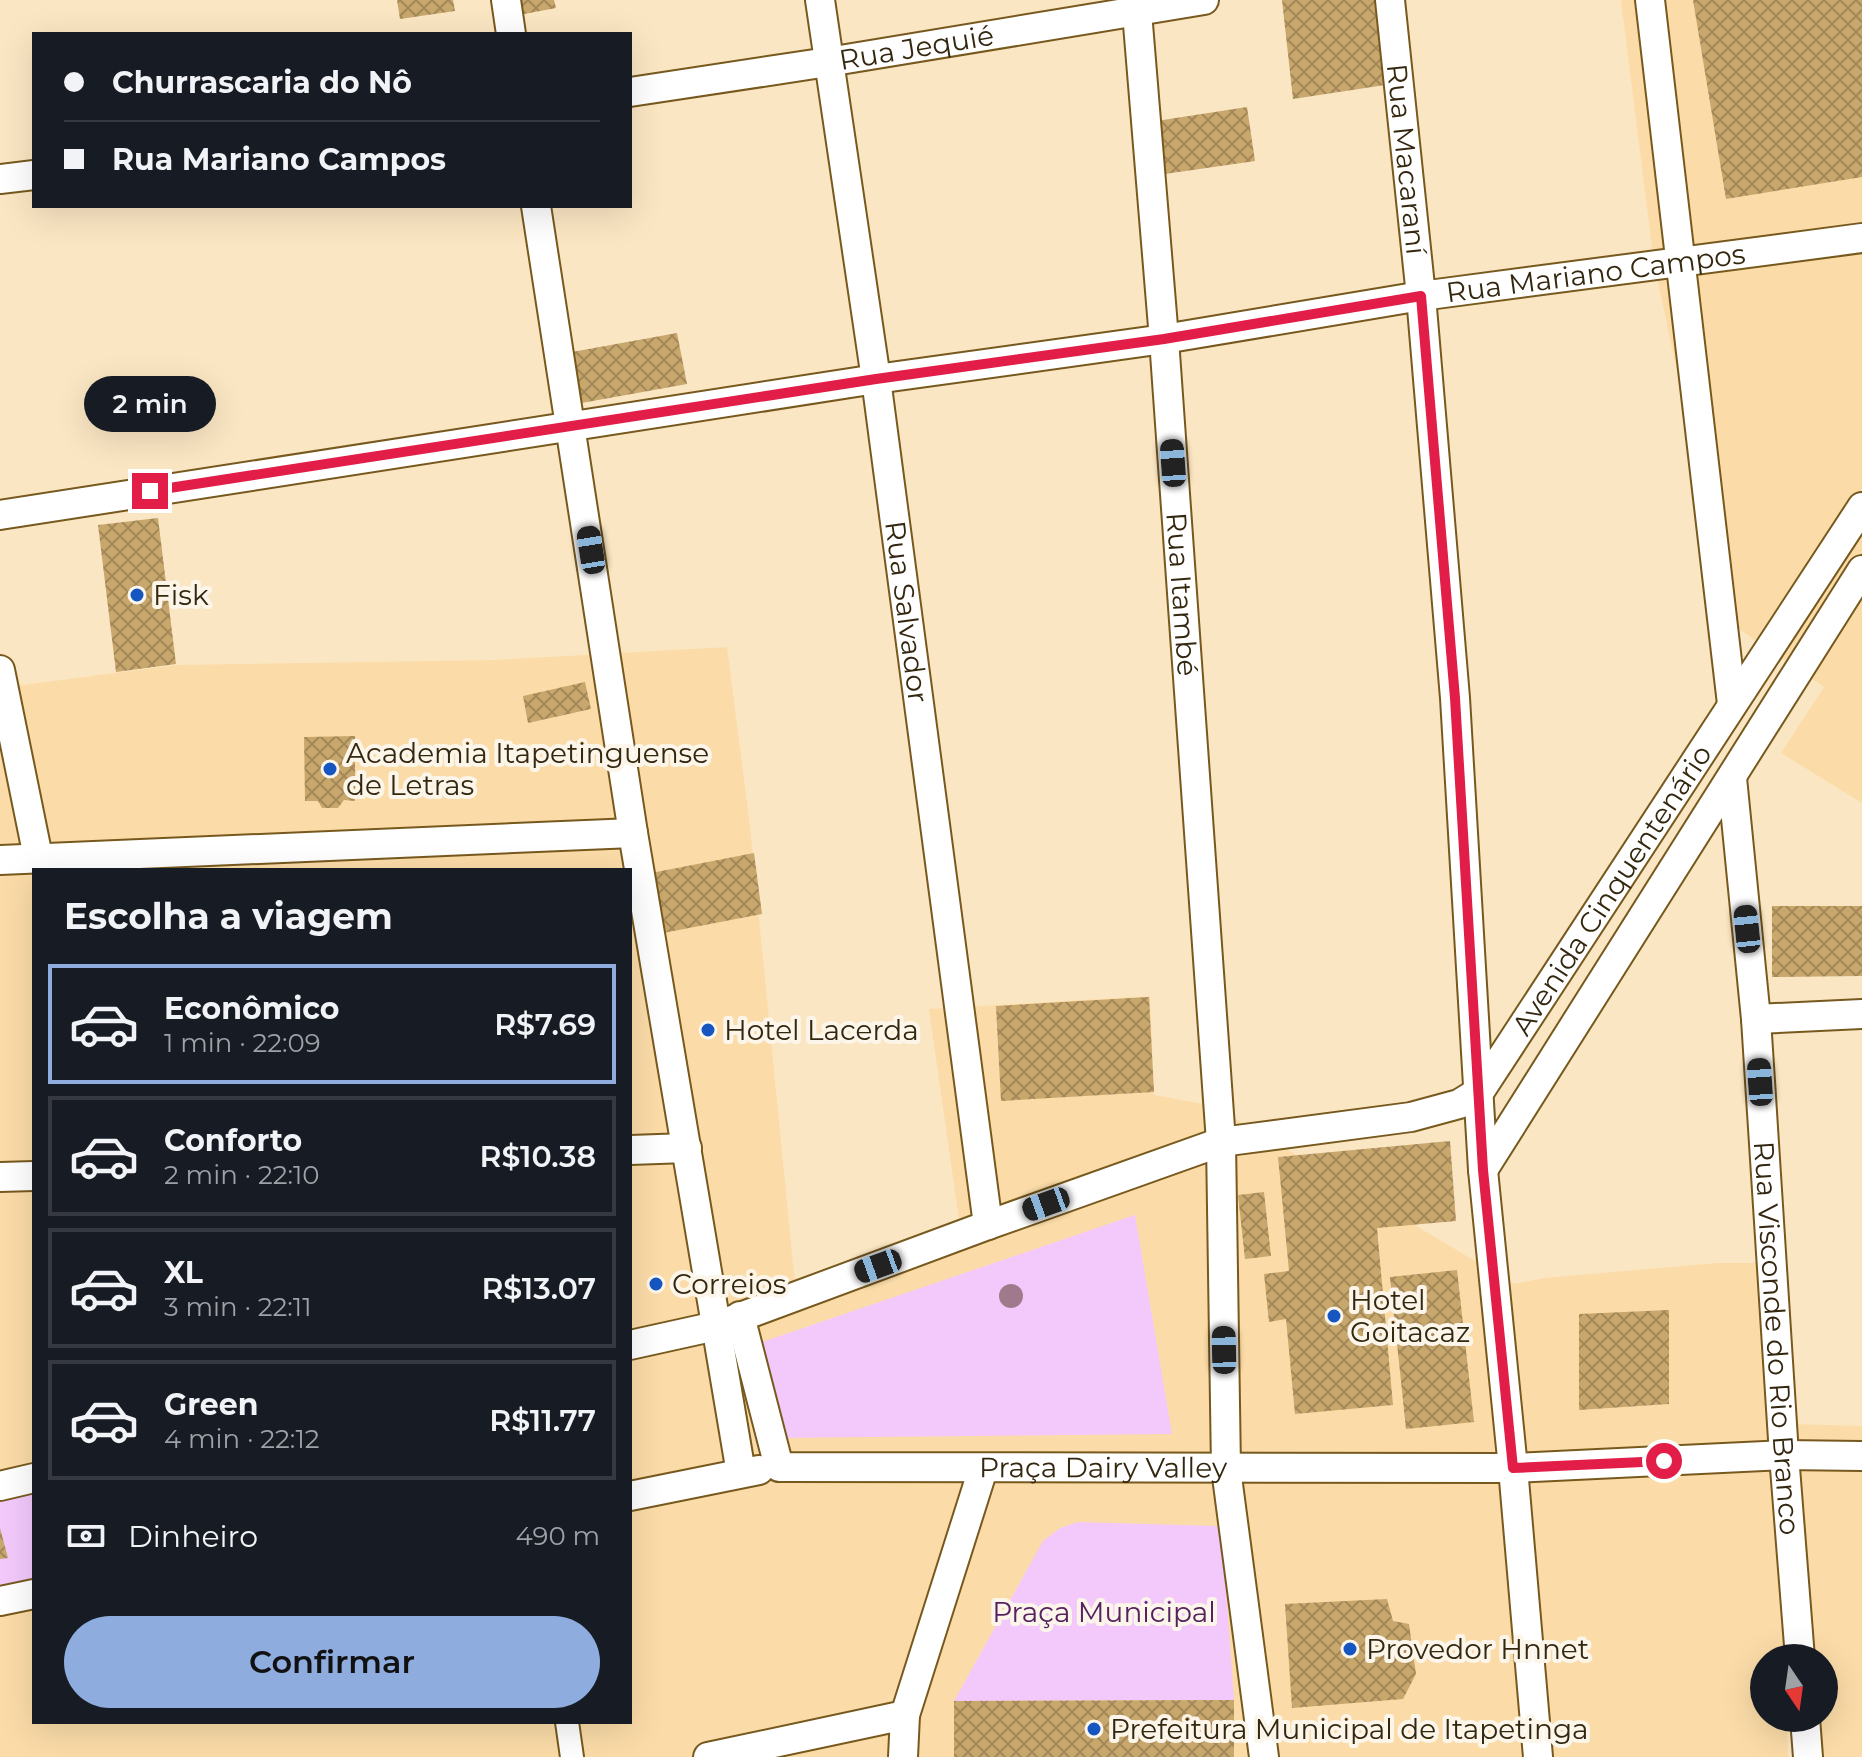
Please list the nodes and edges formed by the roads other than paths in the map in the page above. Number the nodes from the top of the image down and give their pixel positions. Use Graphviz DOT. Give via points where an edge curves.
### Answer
graph roads {
  1 [pos="506,0"];
  2 [pos="820,0"];
  3 [pos="1204,0"];
  4 [pos="1390,0"];
  5 [pos="1650,0"];
  6 [pos="1136,5"];
  7 [pos="511,32"];
  8 [pos="828,62"];
  9 [pos="632,92"];
  10 [pos="32,175"];
  11 [pos="0,179"];
  12 [pos="536,208"];
  13 [pos="1862,238"];
  14 [pos="1679,260"];
  15 [pos="1421,296"];
  16 [pos="1164,339"];
  17 [pos="876,379"];
  18 [pos="572,425"];
  19 [pos="1862,507"];
  20 [pos="0,515"];
  21 [pos="1862,570"];
  22 [pos="0,670"];
  23 [pos="1732,704"];
  24 [pos="1732,778"];
  25 [pos="633,833"];
  26 [pos="38,857"];
  27 [pos="0,860"];
  28 [pos="1862,1014"];
  29 [pos="1756,1019"];
  30 [pos="1480,1091"];
  31 [pos="1221,1142"];
  32 [pos="687,1148"];
  33 [pos="632,1150"];
  34 [pos="1483,1170"];
  35 [pos="32,1176"];
  36 [pos="0,1177"];
  37 [pos="988,1225"];
  38 [pos="728,1321"];
  39 [pos="632,1345"];
  40 [pos="1784,1455"];
  41 [pos="1862,1456"];
  42 [pos="779,1467"];
  43 [pos="1513,1468"];
  44 [pos="983,1469"];
  45 [pos="1226,1469"];
  46 [pos="741,1473"];
  47 [pos="32,1478"];
  48 [pos="0,1486"];
  49 [pos="632,1496"];
  50 [pos="32,1594"];
  51 [pos="0,1601"];
  52 [pos="1799,1644"];
  53 [pos="905,1715"];
  54 [pos="567,1724"];
  55 [pos="1806,1732"];
  56 [pos="572,1757"];
  57 [pos="708,1757"];
  58 [pos="903,1757"];
  59 [pos="1264,1757"];
  60 [pos="1538,1757"];
  61 [pos="1808,1757"];
  1 -- 7 [label="street"];
  2 -- 8 [label="street, Rua Salvador"];
  3 -- 6 [label="street, Rua Jequié"];
  4 -- 15 [label="street, Rua Macaraní"];
  5 -- 14 [label="street"];
  6 -- 8 [label="street, Rua Jequié"];
  6 -- 16 [label="street, Rua Itambé"];
  8 -- 9 [label="street, Rua Jequié"];
  8 -- 17 [label="street, Rua Salvador"];
  10 -- 11 [label="street"];
  12 -- 18 [label="street"];
  13 -- 14 [label="street, Rua Mariano Campos"];
  14 -- 15 [label="street, Rua Mariano Campos"];
  14 -- 23 [label="street"];
  15 -- 16 [label="street, Rua Mariano Campos"];
  15 -- 30 [label="street, Rua Macaraní" via="1455,698"];
  16 -- 17 [label="street, Rua Mariano Campos"];
  16 -- 31 [label="street, Rua Itambé"];
  17 -- 18 [label="street, Rua Mariano Campos"];
  17 -- 37 [label="street, Rua Salvador"];
  18 -- 20 [label="street, Rua Mariano Campos"];
  18 -- 25 [label="street"];
  19 -- 23 [label="street, Avenida Cinquentenário"];
  21 -- 24 [label="street, Avenida Cinquentenário"];
  22 -- 26 [label="street"];
  23 -- 30 [label="street, Avenida Cinquentenário"];
  24 -- 29 [label="street, Rua Visconde do Rio Branco"];
  24 -- 34 [label="street, Avenida Cinquentenário"];
  25 -- 26 [label="street"];
  25 -- 32 [label="street"];
  26 -- 27 [label="street"];
  28 -- 29 [label="street"];
  29 -- 40 [label="street, Rua Visconde do Rio Branco"];
  30 -- 31 [label="street" via="1459,1104 1411,1117"];
  30 -- 34 [label="street, Rua Macaraní"];
  31 -- 37 [label="street"];
  31 -- 45 [label="street, Praça Dairy Valley"];
  32 -- 33 [label="street"];
  32 -- 38 [label="street"];
  34 -- 43 [label="street, Rua Macaraní"];
  35 -- 36 [label="street"];
  37 -- 38 [label="street"];
  38 -- 39 [label="street"];
  38 -- 42 [label="street"];
  38 -- 46 [label="street"];
  40 -- 41 [label="street"];
  40 -- 43 [label="street"];
  40 -- 52 [label="street, Rua Visconde do Rio Branco"];
  42 -- 44 [label="street, Praça Dairy Valley"];
  42 -- 46 [label="street, Praça Dairy Valley"];
  43 -- 45 [label="street"];
  43 -- 60 [label="street, Rua Macaraní"];
  44 -- 45 [label="street, Praça Dairy Valley"];
  44 -- 53 [label="street"];
  45 -- 59 [label="street"];
  46 -- 49 [label="street, Praça Dairy Valley"];
  47 -- 48 [label="street"];
  50 -- 51 [label="street"];
  53 -- 57 [label="street"];
  53 -- 58 [label="street"];
  54 -- 56 [label="street"];
  55 -- 61 [label="street"];
}
